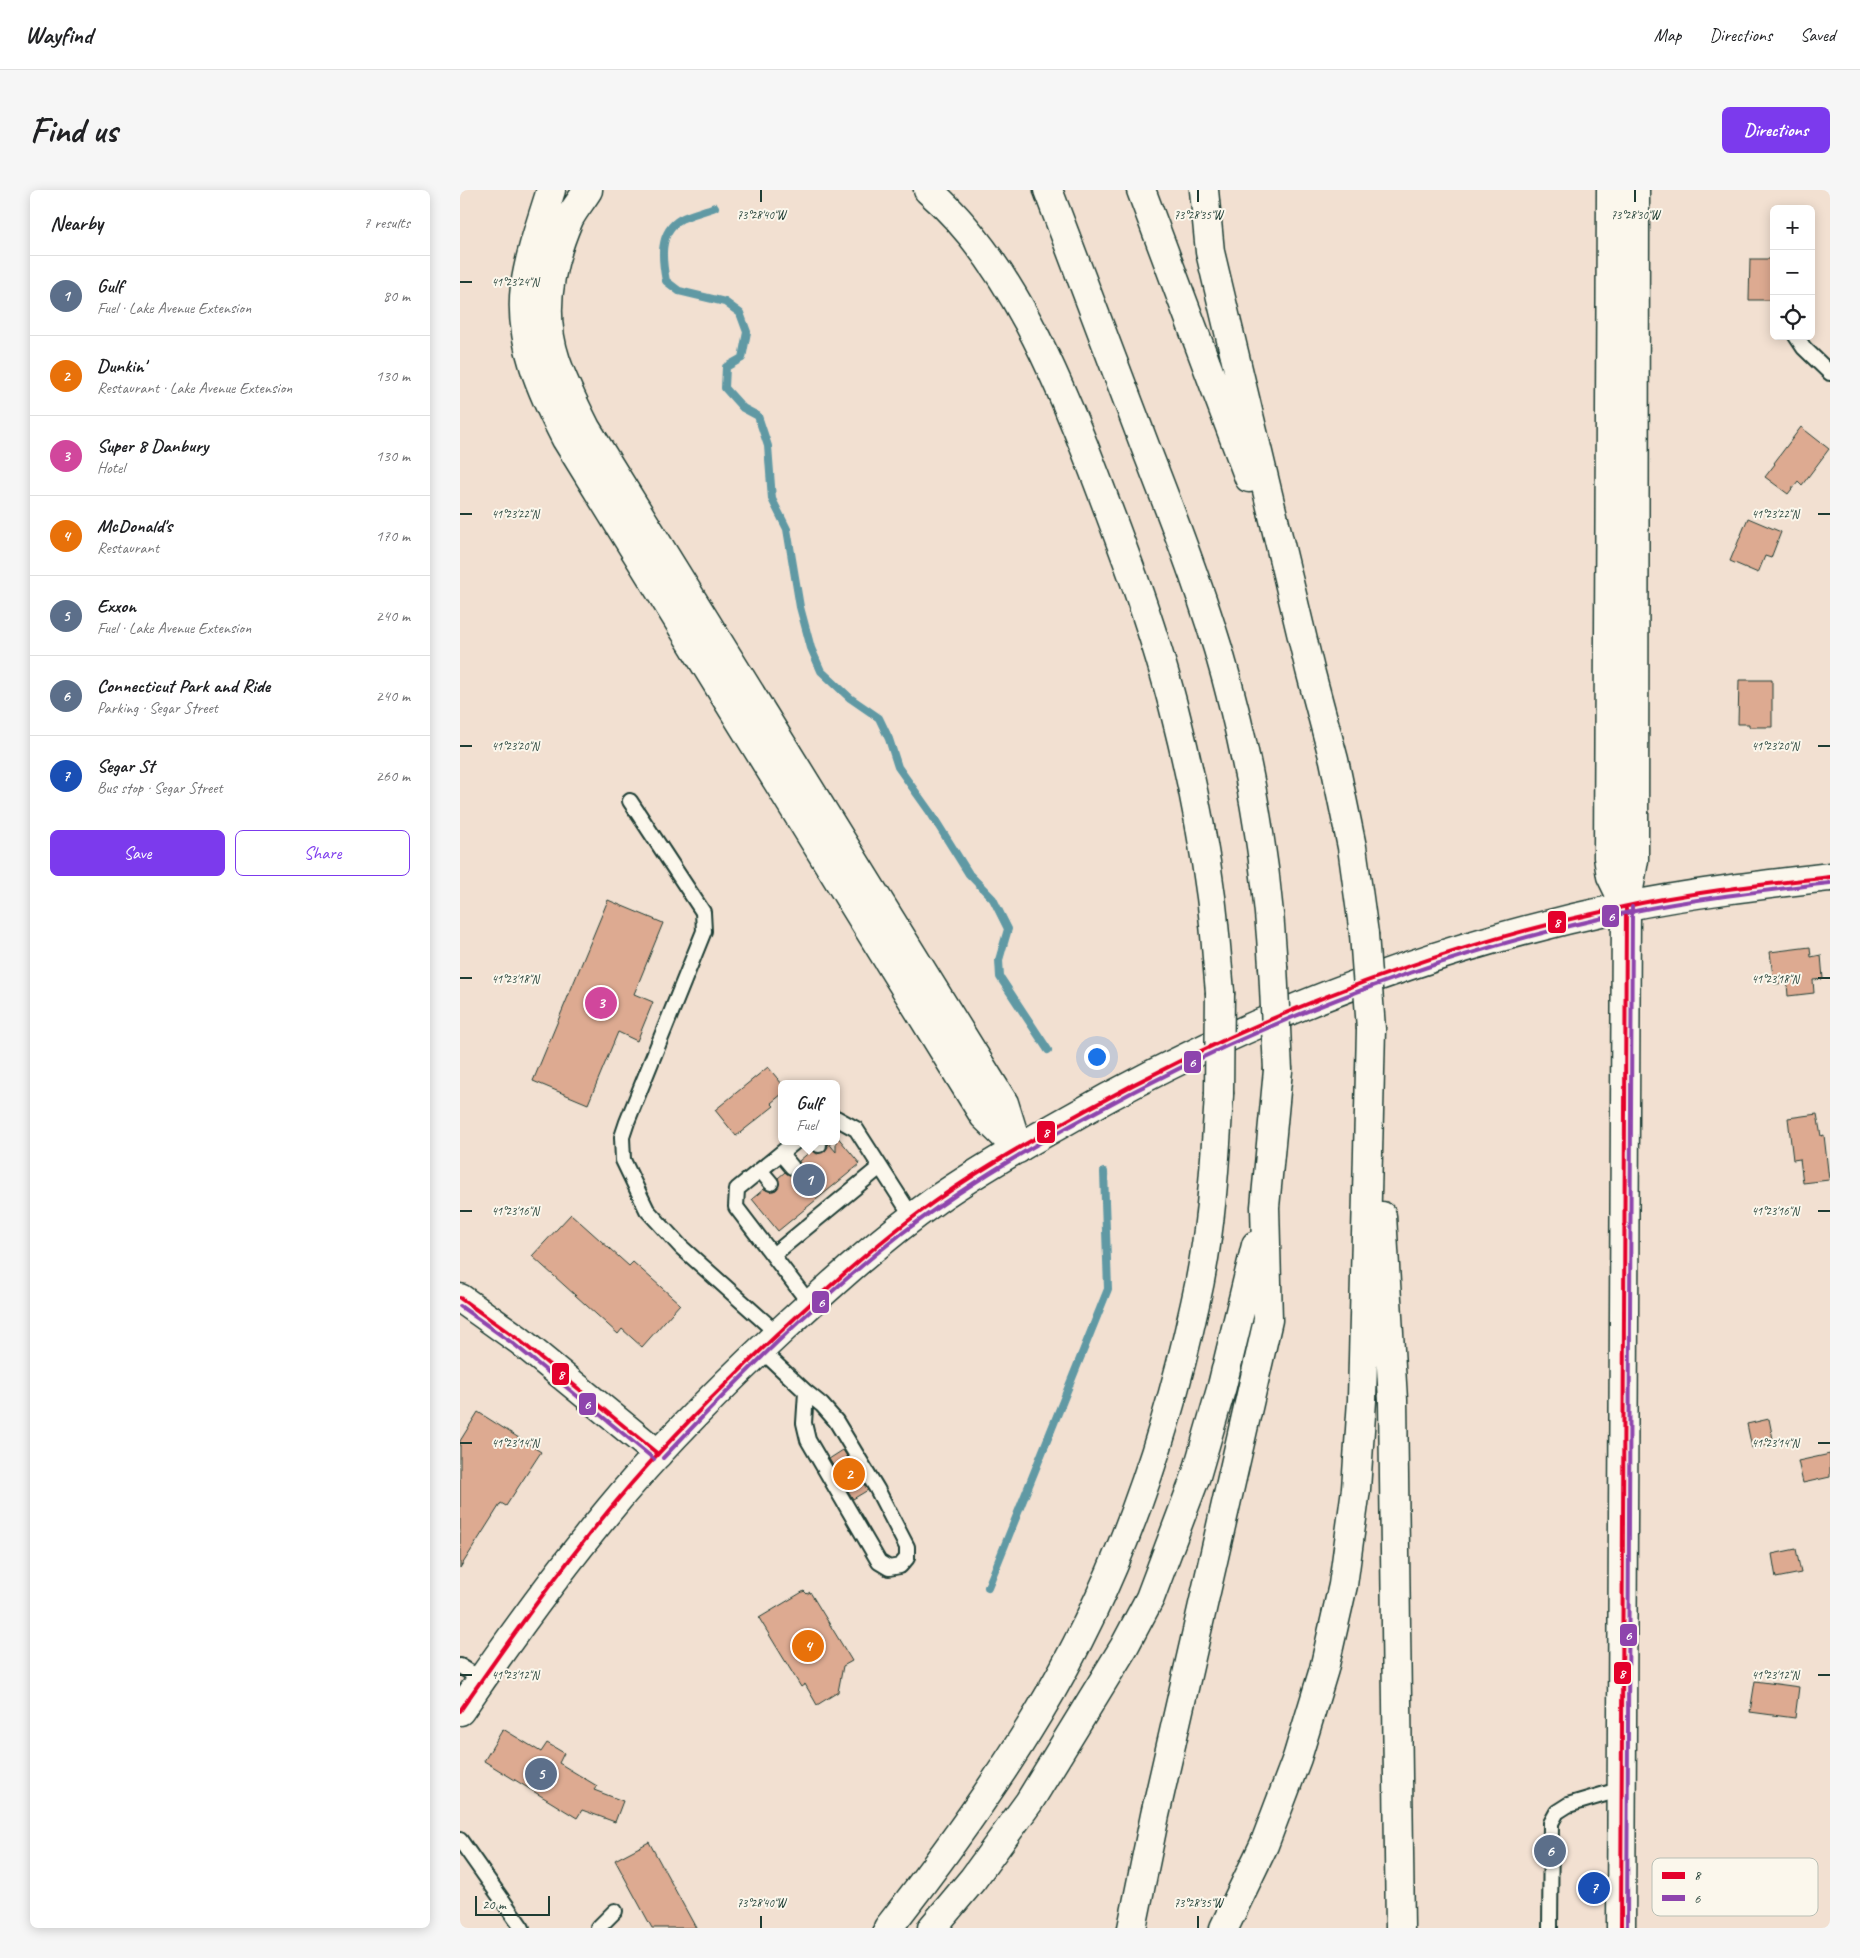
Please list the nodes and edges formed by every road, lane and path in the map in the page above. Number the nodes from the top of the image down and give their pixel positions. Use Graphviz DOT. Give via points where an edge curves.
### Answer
graph roads {
  1 [pos="551,190"];
  2 [pos="588,190"];
  3 [pos="928,190"];
  4 [pos="1048,190"];
  5 [pos="1141,190"];
  6 [pos="1204,190"];
  7 [pos="1610,190"];
  8 [pos="1635,190"];
  9 [pos="1799,340"];
  10 [pos="1830,373"];
  11 [pos="1310,670"];
  12 [pos="630,801"];
  13 [pos="1830,877"];
  14 [pos="1626,907"];
  15 [pos="1371,1030"];
  16 [pos="840,1120"];
  17 [pos="791,1145"];
  18 [pos="1018,1149"];
  19 [pos="781,1154"];
  20 [pos="792,1166"];
  21 [pos="880,1166"];
  22 [pos="760,1170"];
  23 [pos="771,1183"];
  24 [pos="820,1197"];
  25 [pos="1265,1207"];
  26 [pos="829,1208"];
  27 [pos="799,1214"];
  28 [pos="913,1218"];
  29 [pos="808,1226"];
  30 [pos="773,1255"];
  31 [pos="460,1298"];
  32 [pos="810,1304"];
  33 [pos="769,1342"];
  34 [pos="806,1392"];
  35 [pos="658,1454"];
  36 [pos="471,1673"];
  37 [pos="460,1711"];
  38 [pos="1622,1789"];
  39 [pos="460,1840"];
  40 [pos="615,1911"];
  41 [pos="522,1928"];
  42 [pos="598,1928"];
  43 [pos="888,1928"];
  44 [pos="932,1928"];
  45 [pos="1132,1928"];
  46 [pos="1224,1928"];
  47 [pos="1400,1928"];
  48 [pos="1550,1928"];
  49 [pos="1621,1928"];
  1 -- 18 [label="main road" via="525,288 526,328 533,366 548,404 571,448 984,1116"];
  2 -- 18 [label="main road" via="570,218 548,290 555,360 569,394 591,436 1004,1103"];
  3 -- 43 [label="main road, bridge" via="997,270 1052,367 1075,421 1152,635 1176,716 1211,896 1220,992 1219,1094 1209,1220 1196,1302 1152,1465 1120,1549 1082,1632 1039,1712 981,1803"];
  4 -- 25 [label="main road, bridge" via="1190,565 1218,651 1240,735 1266,890 1273,966 1278,1070"];
  5 -- 11 [label="main road" via="1254,494"];
  6 -- 11 [label="main road" via="1210,252"];
  7 -- 14 [label="main road" via="1608,857 1611,876"];
  8 -- 14 [label="main road" via="1634,860"];
  9 -- 10 [label="lane"];
  11 -- 15 [label="main road, bridge" via="1334,760 1352,847 1364,934"];
  12 -- 33 [label="lane" via="703,912 704,931 627,1122 622,1137 623,1160 647,1210"];
  13 -- 14 [label="main road"];
  14 -- 18 [label="main road" via="1469,946 1303,1005 1152,1074"];
  14 -- 38 [label="main road"];
  15 -- 46 [label="main road" via="1362,1400 1356,1489 1343,1584 1324,1669 1297,1758 1264,1845"];
  15 -- 47 [label="main road" via="1393,1400"];
  16 -- 21 [label="lane" via="856,1128"];
  17 -- 19 [label="lane"];
  18 -- 28 [label="main road"];
  19 -- 20 [label="lane"];
  19 -- 22 [label="lane"];
  21 -- 26 [label="lane" via="851,1182"];
  21 -- 28 [label="lane"];
  22 -- 23 [label="lane"];
  22 -- 30 [label="lane" via="737,1189 736,1207"];
  24 -- 26 [label="lane"];
  25 -- 44 [label="main road" via="1238,1323 1196,1476 1150,1598 1030,1802"];
  25 -- 45 [label="main road" via="1268,1320"];
  26 -- 29 [label="lane"];
  27 -- 29 [label="lane"];
  28 -- 32 [label="main road"];
  29 -- 30 [label="lane"];
  30 -- 32 [label="lane"];
  31 -- 35 [label="main road" via="518,1340"];
  32 -- 33 [label="main road"];
  33 -- 34 [label="lane"];
  33 -- 35 [label="main road"];
  34 -- 34 [label="lane" via="804,1423 808,1440 879,1562 889,1568 900,1566 907,1558 907,1546 877,1489 836,1421"];
  35 -- 36 [label="main road"];
  36 -- 37 [label="main road"];
  38 -- 48 [label="lane" via="1568,1805 1557,1812 1551,1823"];
  38 -- 49 [label="main road"];
  39 -- 41 [label="lane"];
  40 -- 42 [label="lane"];
}
